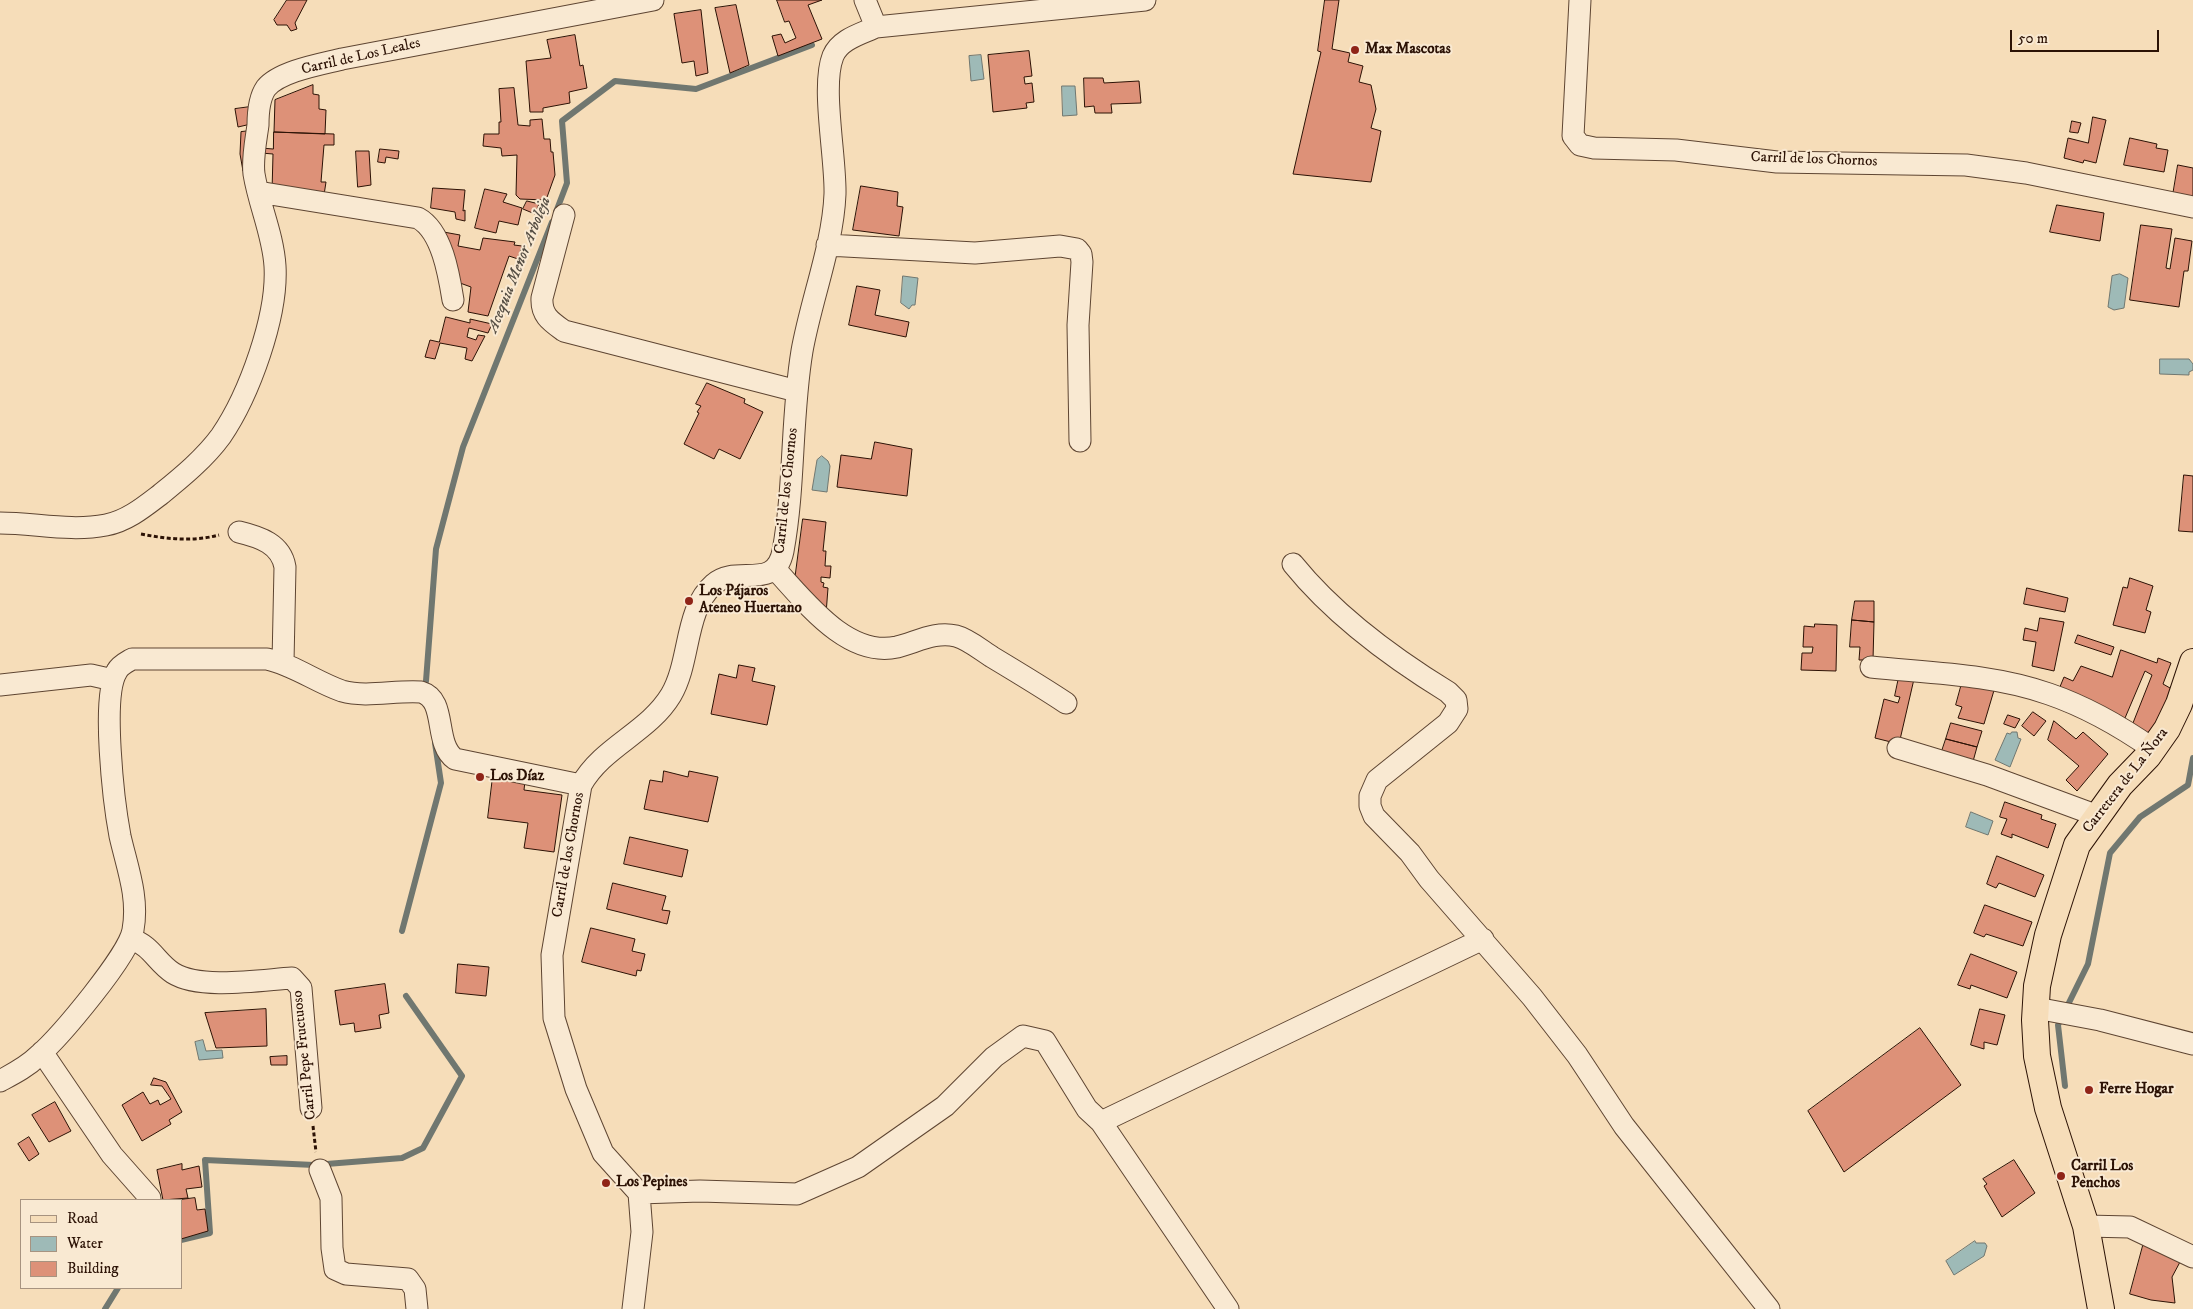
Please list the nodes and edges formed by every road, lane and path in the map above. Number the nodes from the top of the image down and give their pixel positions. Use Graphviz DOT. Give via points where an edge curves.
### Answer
graph roads {
  1 [pos="653,0"];
  2 [pos="865,0"];
  3 [pos="1145,0"];
  4 [pos="1580,0"];
  5 [pos="876,27"];
  6 [pos="258,192"];
  7 [pos="2193,206"];
  8 [pos="564,215"];
  9 [pos="827,245"];
  10 [pos="453,300"];
  11 [pos="797,391"];
  12 [pos="1080,441"];
  13 [pos="0,523"];
  14 [pos="112,523"];
  15 [pos="239,532"];
  16 [pos="1293,564"];
  17 [pos="775,569"];
  18 [pos="283,662"];
  19 [pos="2193,662"];
  20 [pos="1871,667"];
  21 [pos="113,680"];
  22 [pos="0,685"];
  23 [pos="1066,703"];
  24 [pos="1898,748"];
  25 [pos="2153,749"];
  26 [pos="581,786"];
  27 [pos="2098,816"];
  28 [pos="131,939"];
  29 [pos="1483,939"];
  30 [pos="2054,1011"];
  31 [pos="2193,1044"];
  32 [pos="42,1052"];
  33 [pos="0,1081"];
  34 [pos="311,1108"];
  35 [pos="1101,1122"];
  36 [pos="319,1165"];
  37 [pos="639,1193"];
  38 [pos="150,1198"];
  39 [pos="2086,1226"];
  40 [pos="2193,1257"];
  41 [pos="417,1309"];
  42 [pos="633,1309"];
  43 [pos="1228,1309"];
  44 [pos="1769,1309"];
  45 [pos="2101,1309"];
  1 -- 6 [label="street, Carril de Los Leales" via="342,58 298,70 276,80 266,88 261,100 254,172"];
  2 -- 5 [label="street"];
  3 -- 5 [label="street, Carril de los Chornos"];
  4 -- 7 [label="street, Carril de los Chornos" via="1573,136 1580,145 1676,150 1778,162 1966,165 2026,173"];
  5 -- 9 [label="street, Carril de los Chornos" via="850,38 836,50 830,66 834,193"];
  6 -- 10 [label="street" via="423,220 434,234 448,271"];
  6 -- 14 [label="street, Carril de Los Leales" via="272,242 275,289 269,325 233,415 220,437 198,461 144,507 126,519"];
  8 -- 11 [label="street" via="542,298 541,309 548,320 564,331"];
  9 -- 11 [label="street, Carril de los Chornos" via="808,319"];
  9 -- 12 [label="street" via="975,252 1060,246 1078,249 1082,262 1078,325"];
  11 -- 17 [label="street, Carril de los Chornos" via="785,534 780,562"];
  13 -- 14 [label="street, Carril de Los Leales" via="71,527"];
  14 -- 15 [label="path" via="126,530 184,540"];
  15 -- 18 [label="street" via="262,538 283,556"];
  16 -- 29 [label="street" via="1327,602 1388,652 1456,700 1458,708 1448,722 1377,780 1372,787 1370,806 1380,824"];
  17 -- 23 [label="street" via="828,622 855,642 883,648 936,634 959,637"];
  17 -- 26 [label="street, Carril de los Chornos" via="766,574 722,579 706,592 698,603 681,674 661,710 649,723 603,756 588,772"];
  18 -- 21 [label="street" via="267,659 132,659 118,670"];
  18 -- 26 [label="street" via="342,690 359,694 409,691 428,694 434,700 444,745 455,759"];
  19 -- 25 [label="main road, Carretera de La Ñora" via="2175,713"];
  20 -- 25 [label="street" via="2012,684 2049,694 2110,720"];
  21 -- 22 [label="street" via="90,675"];
  21 -- 28 [label="street" via="110,696 113,786 120,836 133,885"];
  24 -- 27 [label="street" via="1987,775"];
  25 -- 27 [label="main road, Carretera de La Ñora" via="2120,785"];
  26 -- 37 [label="street, Carril de los Chornos" via="552,955 554,1018 576,1089 602,1153"];
  27 -- 30 [label="main road, Carretera de La Ñora" via="2077,845 2048,935 2037,986"];
  28 -- 32 [label="street" via="114,967"];
  28 -- 34 [label="street, Carril Pepe Fructuoso" via="147,946 168,970 183,978 207,982 292,978 301,988"];
  29 -- 35 [label="street"];
  29 -- 44 [label="street" via="1577,1055 1624,1126"];
  30 -- 31 [label="street"];
  30 -- 39 [label="main road, Carretera de La Ñora" via="2037,1056 2048,1108"];
  32 -- 33 [label="street"];
  32 -- 38 [label="street" via="112,1155"];
  34 -- 36 [label="path, Carril Pepe Fructuoso"];
  35 -- 37 [label="street" via="1087,1109 1045,1041 1023,1036 994,1057 945,1106 858,1167 797,1194"];
  35 -- 43 [label="street"];
  36 -- 41 [label="street" via="331,1198 335,1269 346,1274 408,1279 415,1289"];
  37 -- 42 [label="street" via="642,1232"];
  39 -- 40 [label="street" via="2130,1227"];
  39 -- 45 [label="main road, Carretera de La Ñora"];
}
